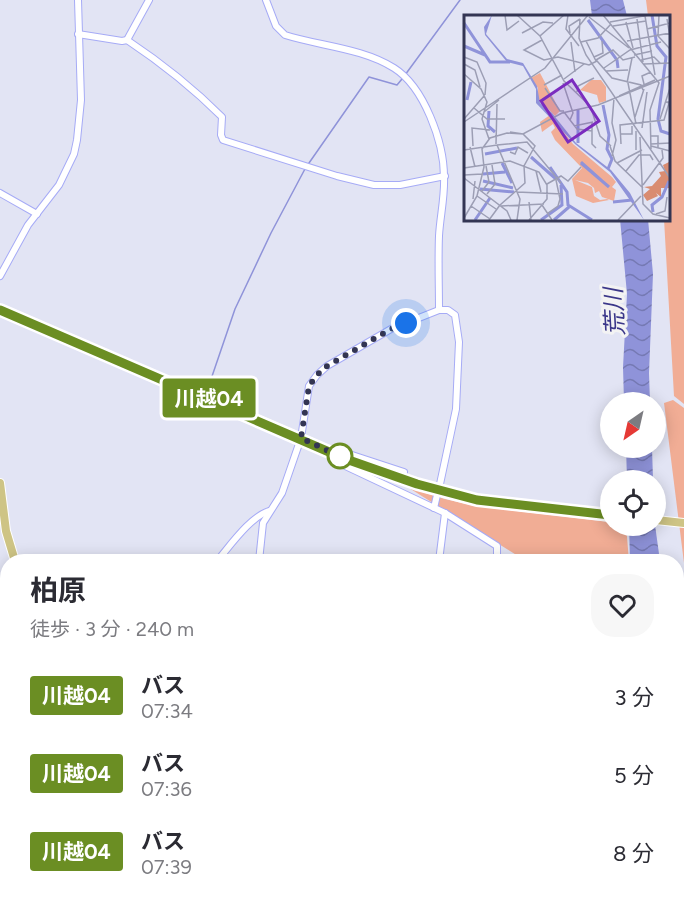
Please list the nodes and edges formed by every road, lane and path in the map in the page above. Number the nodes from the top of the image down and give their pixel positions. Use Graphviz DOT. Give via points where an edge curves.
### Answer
graph roads {
  1 [pos="78,0"];
  2 [pos="149,0"];
  3 [pos="266,0"];
  4 [pos="78,34"];
  5 [pos="127,40"];
  6 [pos="444,176"];
  7 [pos="0,193"];
  8 [pos="37,214"];
  9 [pos="0,276"];
  10 [pos="0,310"];
  11 [pos="439,310"];
  12 [pos="301,438"];
  13 [pos="343,458"];
  14 [pos="404,472"];
  15 [pos="0,483"];
  16 [pos="440,484"];
  17 [pos="437,495"];
  18 [pos="434,508"];
  19 [pos="270,510"];
  20 [pos="445,513"];
  21 [pos="600,514"];
  22 [pos="2,516"];
  23 [pos="666,521"];
  24 [pos="684,523"];
  25 [pos="13,554"];
  26 [pos="223,554"];
  27 [pos="260,554"];
  28 [pos="440,554"];
  29 [pos="497,554"];
  1 -- 4 [label="street"];
  2 -- 5 [label="street"];
  3 -- 6 [label="street" via="276,26 285,35 374,58 411,81 428,112"];
  4 -- 5 [label="street"];
  4 -- 8 [label="street" via="81,100 77,140 66,173"];
  5 -- 6 [label="street" via="182,78 222,117 223,140 374,185 400,185"];
  6 -- 11 [label="street"];
  7 -- 8 [label="street"];
  8 -- 9 [label="street"];
  10 -- 12 [label="main road"];
  11 -- 12 [label="street" via="391,329 327,366 309,386"];
  11 -- 16 [label="street" via="455,315 459,342 456,409"];
  12 -- 13 [label="main road"];
  12 -- 19 [label="street" via="282,493"];
  13 -- 14 [label="street" via="346,453"];
  13 -- 18 [label="street" via="341,464"];
  13 -- 21 [label="main road" via="459,495"];
  15 -- 22 [label="main road"];
  17 -- 18 [label="street"];
  18 -- 20 [label="street"];
  19 -- 26 [label="street" via="245,529"];
  19 -- 27 [label="street" via="263,523"];
  20 -- 28 [label="street"];
  20 -- 29 [label="street" via="497,546"];
  22 -- 25 [label="main road"];
  23 -- 24 [label="main road"];
}
